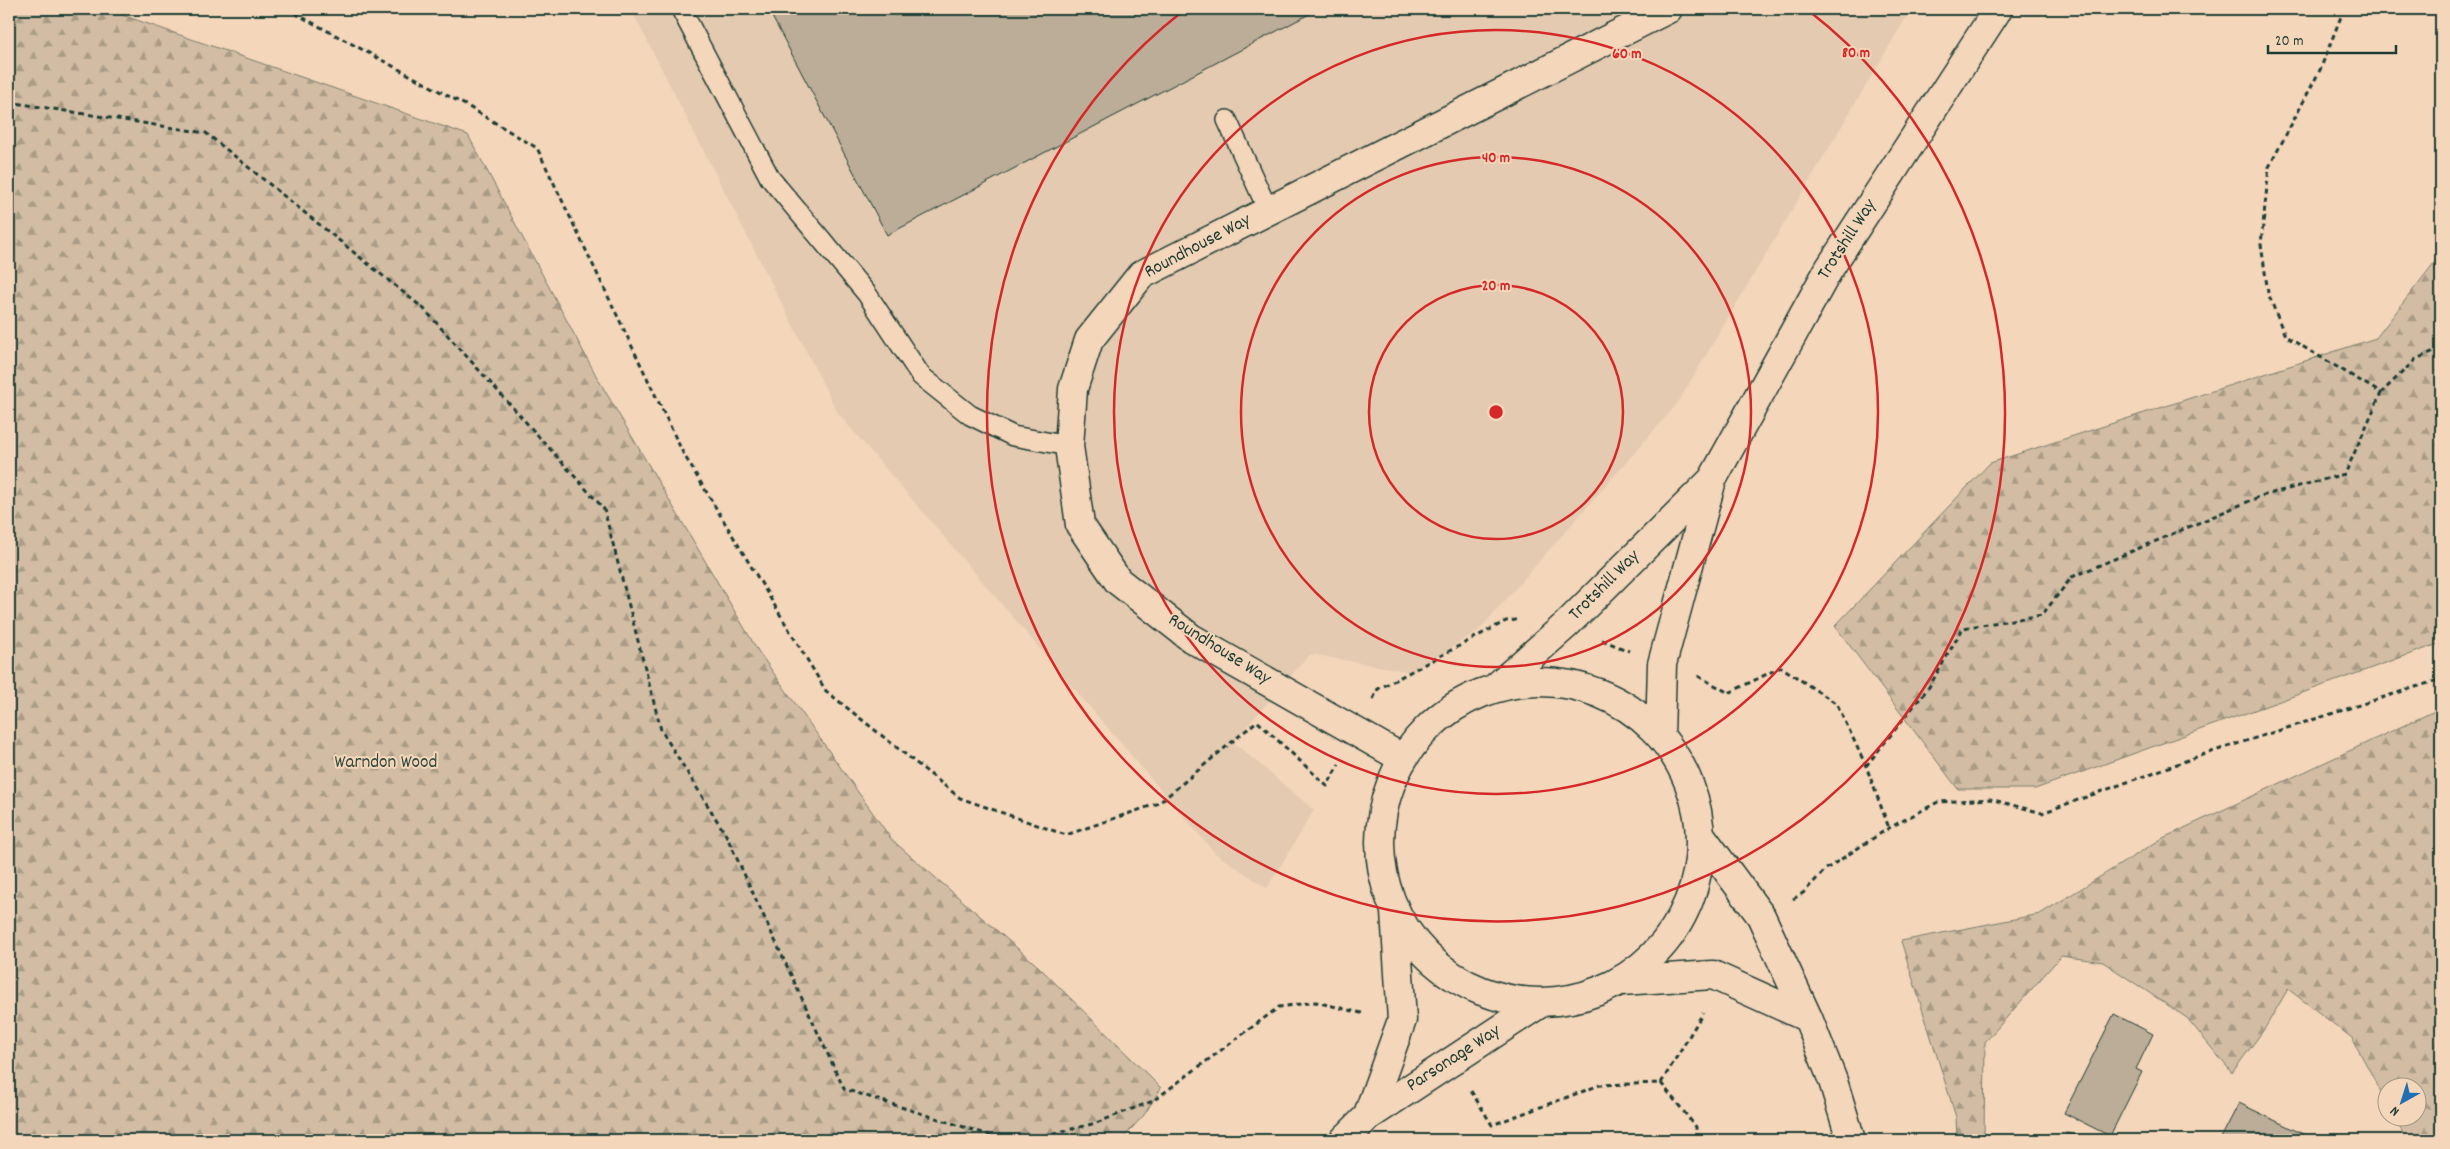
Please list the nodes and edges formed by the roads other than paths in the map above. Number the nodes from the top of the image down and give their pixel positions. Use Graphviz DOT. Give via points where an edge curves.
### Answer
graph roads {
  1 [pos="681,9"];
  2 [pos="1668,9"];
  3 [pos="1998,9"];
  4 [pos="1227,120"];
  5 [pos="1268,210"];
  6 [pos="1069,446"];
  7 [pos="1712,480"];
  8 [pos="1495,688"];
  9 [pos="1660,736"];
  10 [pos="1402,758"];
  11 [pos="1700,834"];
  12 [pos="1395,912"];
  13 [pos="1621,981"];
  14 [pos="1542,1002"];
  15 [pos="1808,1018"];
  16 [pos="1367,1117"];
  17 [pos="1344,1140"];
  18 [pos="1851,1140"];
  1 -- 6 [label="lane" via="770,178 867,294 921,376 970,415 1013,436"];
  2 -- 5 [label="main road, Roundhouse Way"];
  3 -- 7 [label="main road, Trotshill Way" via="1829,269"];
  4 -- 5 [label="lane"];
  5 -- 6 [label="main road, Roundhouse Way" via="1141,275 1089,340 1073,390"];
  6 -- 10 [label="main road, Roundhouse Way" via="1080,525 1118,581 1191,638"];
  7 -- 8 [label="main road, Trotshill Way" via="1566,624"];
  7 -- 9 [label="main road, Trotshill Way" via="1662,664"];
  8 -- 9 [label="main road" via="1540,681 1584,688 1626,706"];
  8 -- 10 [label="main road" via="1459,703 1427,727"];
  9 -- 11 [label="main road" via="1680,766 1690,790"];
  10 -- 12 [label="main road" via="1382,808 1380,860"];
  11 -- 13 [label="main road" via="1696,878 1681,918 1655,954"];
  11 -- 15 [label="main road" via="1761,916"];
  12 -- 14 [label="main road" via="1420,950 1455,979 1497,997"];
  12 -- 16 [label="main road, Parsonage Way" via="1402,1020"];
  13 -- 14 [label="main road" via="1582,997"];
  13 -- 15 [label="main road" via="1713,976"];
  14 -- 16 [label="main road, Parsonage Way"];
  15 -- 18 [label="main road" via="1833,1081"];
  16 -- 17 [label="main road, Parsonage Way"];
}
